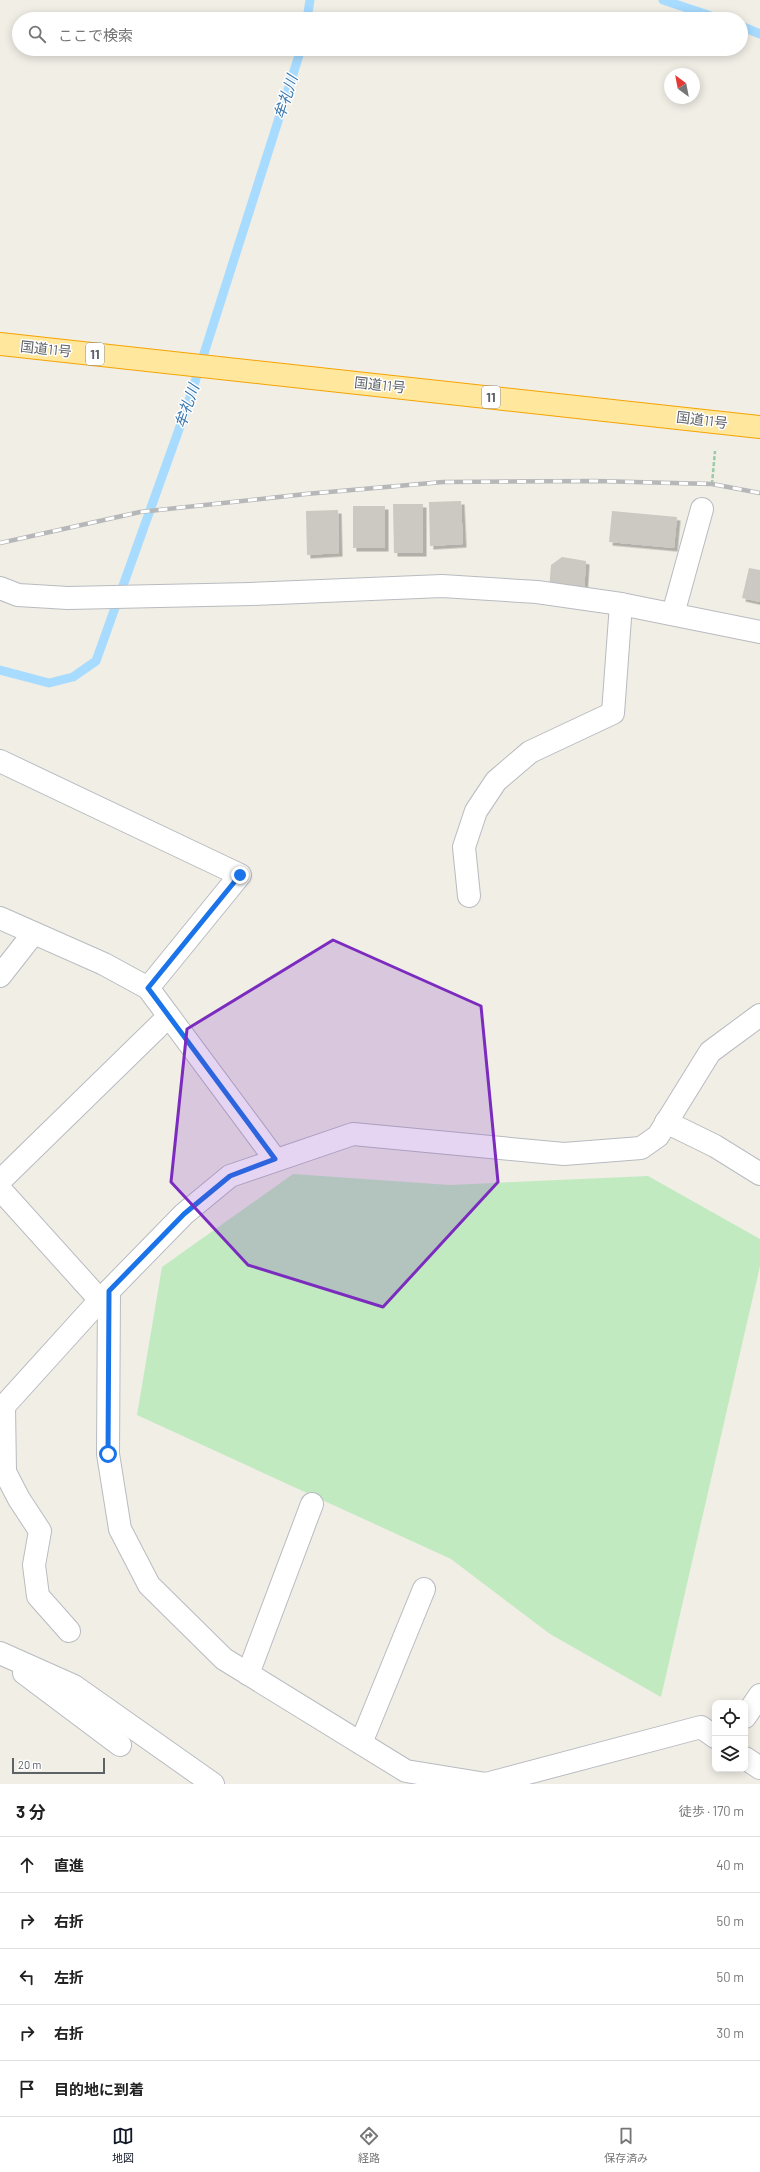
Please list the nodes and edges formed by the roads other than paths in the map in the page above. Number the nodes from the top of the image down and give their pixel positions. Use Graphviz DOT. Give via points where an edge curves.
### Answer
graph roads {
  1 [pos="0,344"];
  2 [pos="760,427"];
  3 [pos="702,509"];
  4 [pos="0,588"];
  5 [pos="622,604"];
  6 [pos="673,614"];
  7 [pos="760,632"];
  8 [pos="0,761"];
  9 [pos="469,896"];
  10 [pos="0,918"];
  11 [pos="33,934"];
  12 [pos="0,976"];
  13 [pos="148,988"];
  14 [pos="760,1015"];
  15 [pos="168,1017"];
  16 [pos="666,1122"];
  17 [pos="275,1159"];
  18 [pos="760,1174"];
  19 [pos="0,1181"];
  20 [pos="0,1189"];
  21 [pos="104,1295"];
  22 [pos="2,1407"];
  23 [pos="2,1475"];
  24 [pos="312,1504"];
  25 [pos="424,1589"];
  26 [pos="69,1631"];
  27 [pos="0,1654"];
  28 [pos="248,1674"];
  29 [pos="760,1695"];
  30 [pos="748,1713"];
  31 [pos="714,1736"];
  32 [pos="361,1743"];
  33 [pos="120,1745"];
  34 [pos="748,1760"];
  35 [pos="760,1768"];
  36 [pos="213,1784"];
  1 -- 2 [label="highway, 国道11号 / 11"];
  3 -- 6 [label="street"];
  4 -- 5 [label="street" via="18,595 68,598 442,586 537,592"];
  5 -- 6 [label="street"];
  5 -- 9 [label="street" via="613,713 530,752 496,781 476,811 464,847"];
  6 -- 7 [label="street"];
  8 -- 13 [label="street" via="240,875"];
  10 -- 11 [label="street"];
  11 -- 12 [label="street"];
  11 -- 13 [label="street" via="104,964"];
  13 -- 15 [label="street"];
  14 -- 16 [label="street" via="710,1052"];
  15 -- 17 [label="street"];
  15 -- 19 [label="street"];
  16 -- 17 [label="street" via="658,1136 640,1148 564,1154 353,1134"];
  16 -- 18 [label="street" via="715,1146"];
  17 -- 21 [label="street" via="230,1176 184,1214"];
  20 -- 21 [label="street"];
  21 -- 22 [label="street"];
  21 -- 28 [label="street" via="108,1454 120,1528 149,1585 224,1659"];
  22 -- 23 [label="street"];
  23 -- 26 [label="street" via="40,1531 34,1565 38,1596"];
  24 -- 28 [label="street"];
  25 -- 32 [label="street"];
  27 -- 33 [label="street"];
  27 -- 36 [label="street" via="74,1686"];
  28 -- 32 [label="street"];
  29 -- 30 [label="street"];
  31 -- 32 [label="street" via="701,1727 486,1784 406,1771"];
  34 -- 35 [label="street"];
}
